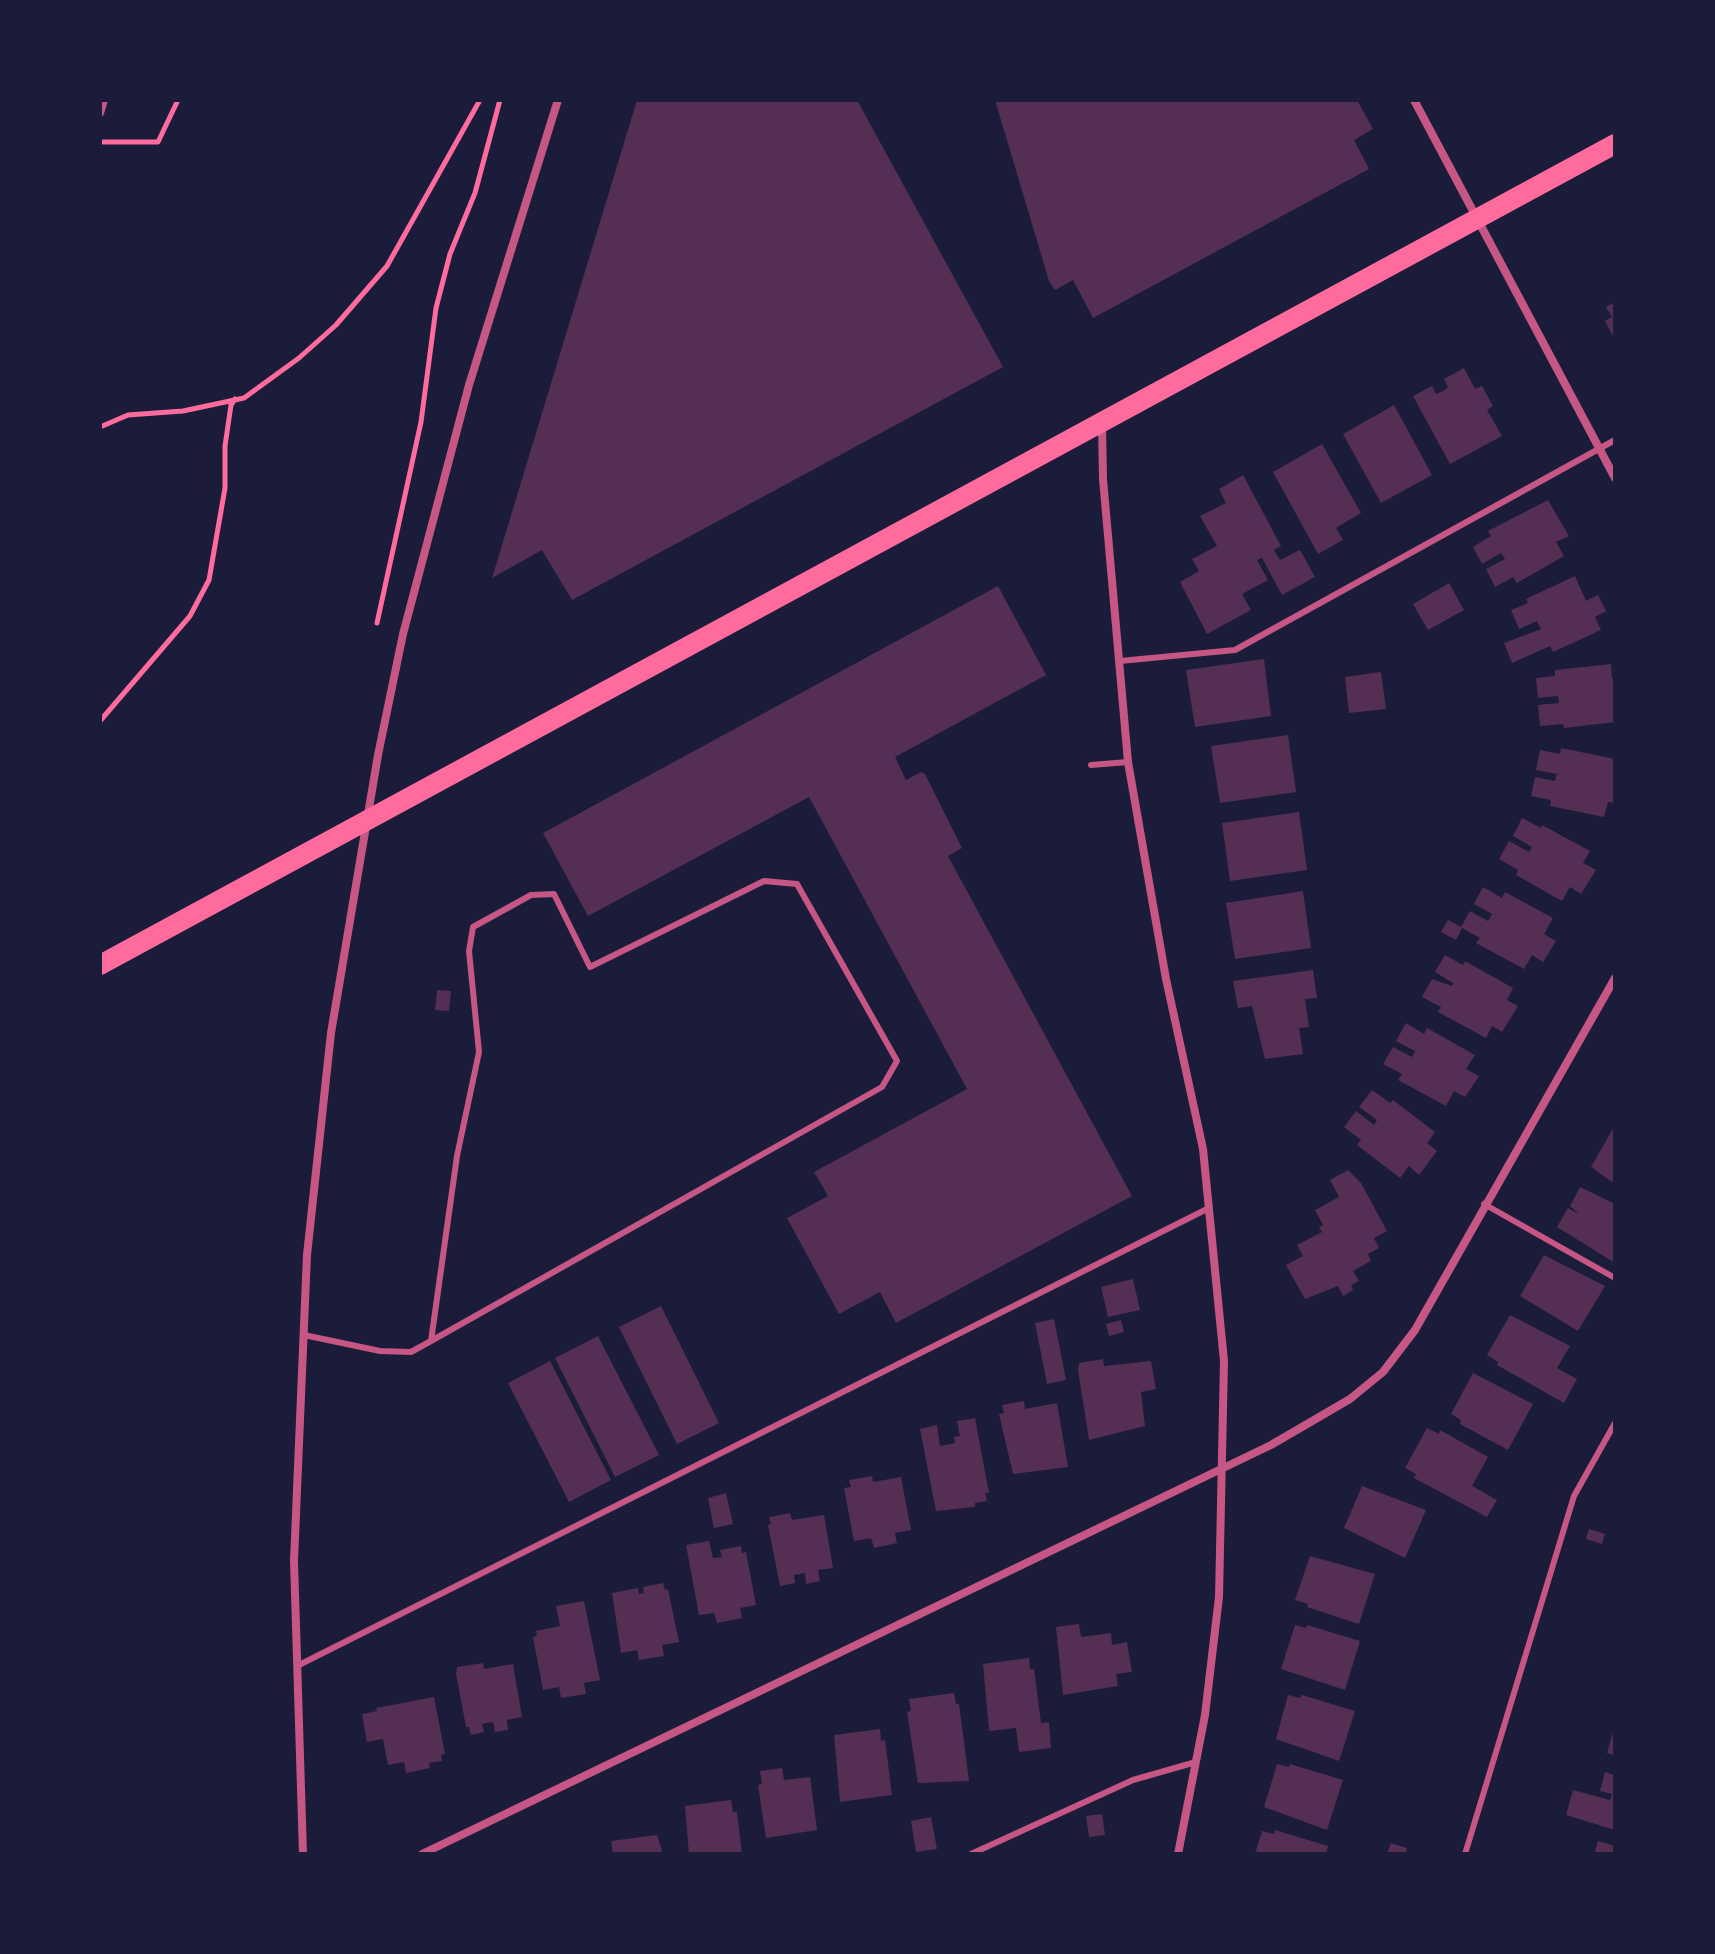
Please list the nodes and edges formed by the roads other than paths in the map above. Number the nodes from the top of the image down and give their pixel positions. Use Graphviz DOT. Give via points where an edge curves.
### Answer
graph roads {
  1 [pos="104,100"];
  2 [pos="558,100"];
  3 [pos="1414,100"];
  4 [pos="100,113"];
  5 [pos="1615,144"];
  6 [pos="1480,219"];
  7 [pos="1102,422"];
  8 [pos="1615,440"];
  9 [pos="1599,448"];
  10 [pos="1615,478"];
  11 [pos="1120,661"];
  12 [pos="1128,762"];
  13 [pos="1091,765"];
  14 [pos="366,821"];
  15 [pos="100,965"];
  16 [pos="1615,978"];
  17 [pos="1484,1204"];
  18 [pos="1209,1208"];
  19 [pos="1615,1278"];
  20 [pos="304,1335"];
  21 [pos="431,1341"];
  22 [pos="1615,1423"];
  23 [pos="1223,1467"];
  24 [pos="297,1666"];
  25 [pos="1197,1761"];
  26 [pos="303,1854"];
  27 [pos="422,1854"];
  28 [pos="971,1854"];
  29 [pos="1178,1854"];
  30 [pos="1465,1854"];
  1 -- 4 [label="street"];
  2 -- 14 [label="street" via="440,489 403,634"];
  3 -- 6 [label="street"];
  5 -- 6 [label="main road"];
  6 -- 7 [label="main road"];
  6 -- 9 [label="street"];
  7 -- 11 [label="street"];
  7 -- 14 [label="main road"];
  8 -- 9 [label="lane"];
  9 -- 10 [label="street"];
  9 -- 11 [label="lane" via="1235,650"];
  11 -- 12 [label="street"];
  12 -- 13 [label="lane"];
  12 -- 18 [label="street" via="1203,1149"];
  14 -- 15 [label="main road"];
  14 -- 20 [label="street" via="331,1033 307,1255"];
  16 -- 17 [label="street"];
  17 -- 19 [label="lane"];
  17 -- 23 [label="street" via="1415,1330 1383,1372 1331,1412"];
  18 -- 23 [label="street" via="1224,1361"];
  18 -- 24 [label="lane"];
  20 -- 21 [label="lane" via="380,1351 411,1352"];
  20 -- 24 [label="street" via="294,1561"];
  21 -- 21 [label="lane" via="882,1087 897,1061 797,884 764,881 590,967 554,894 531,895 473,927 469,951 479,1052 457,1156"];
  22 -- 30 [label="lane" via="1574,1496"];
  23 -- 25 [label="street" via="1219,1597"];
  23 -- 27 [label="street"];
  24 -- 26 [label="street"];
  25 -- 28 [label="lane" via="1133,1780"];
  25 -- 29 [label="street"];
}
